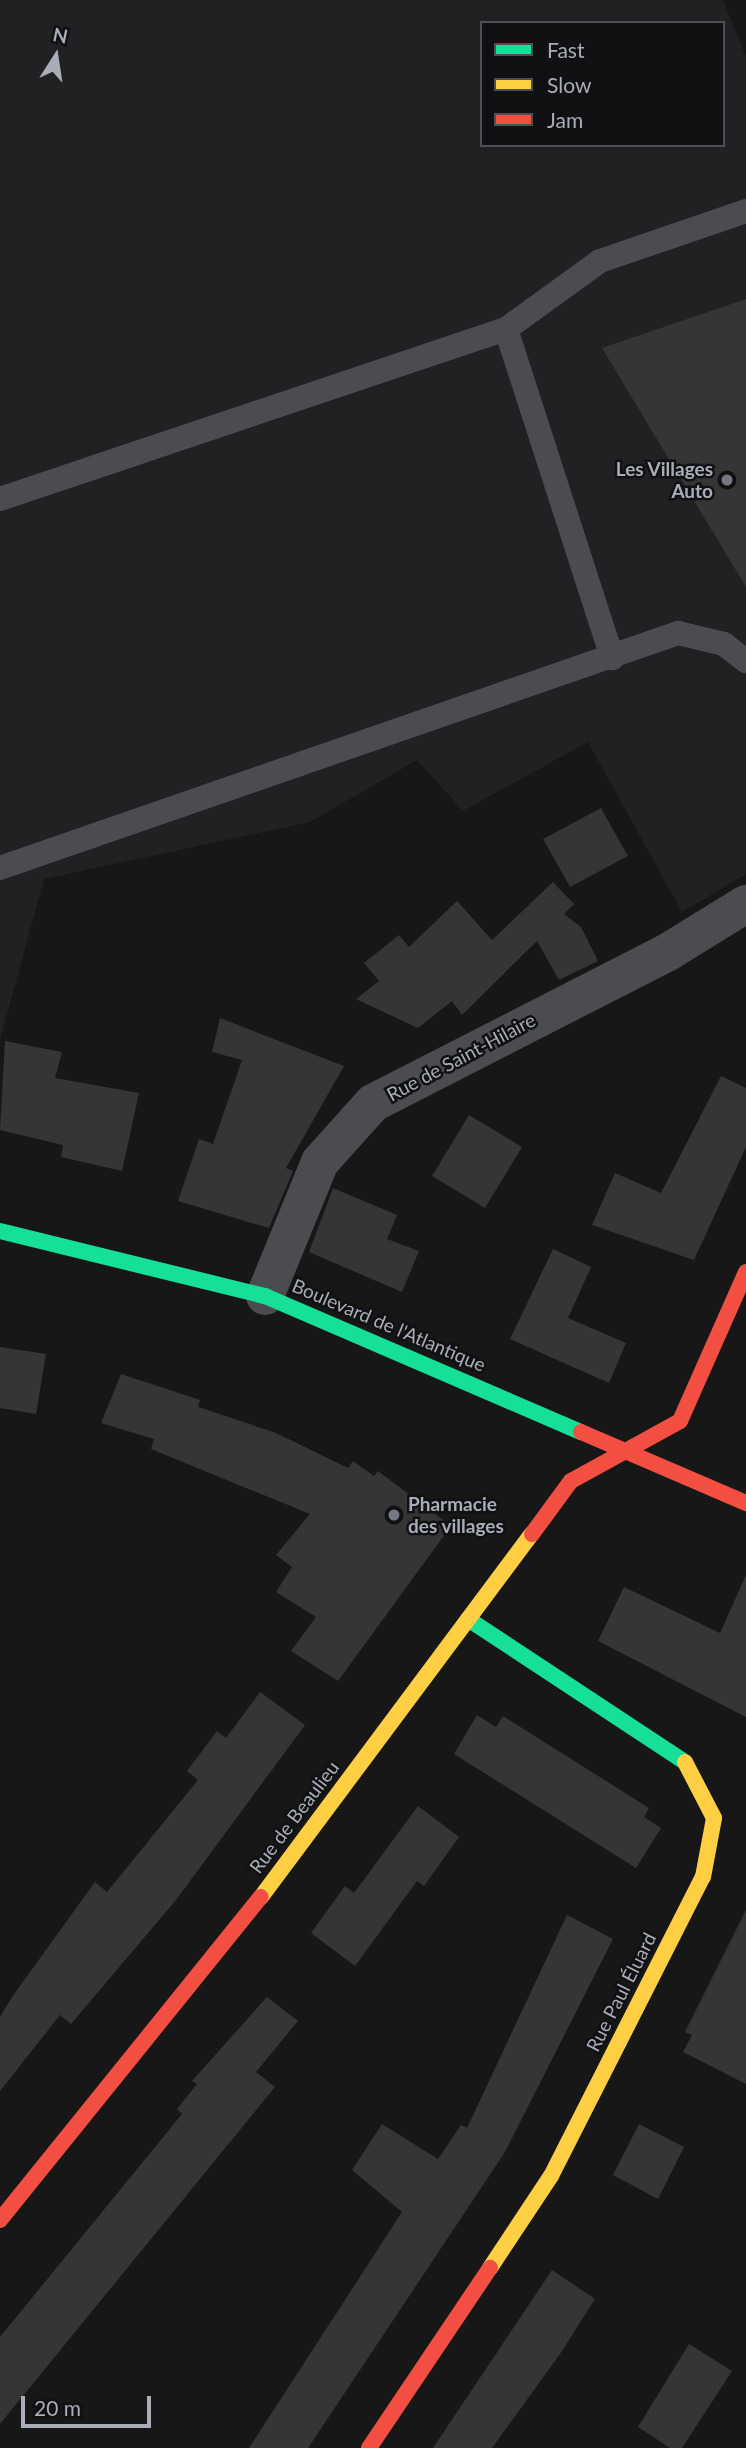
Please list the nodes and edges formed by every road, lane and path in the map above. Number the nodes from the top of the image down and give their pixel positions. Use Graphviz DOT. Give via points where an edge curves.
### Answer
graph roads {
  1 [pos="746,211"];
  2 [pos="506,329"];
  3 [pos="0,499"];
  4 [pos="612,657"];
  5 [pos="746,661"];
  6 [pos="0,868"];
  7 [pos="746,904"];
  8 [pos="0,1231"];
  9 [pos="746,1272"];
  10 [pos="265,1296"];
  11 [pos="626,1448"];
  12 [pos="746,1503"];
  13 [pos="468,1619"];
  14 [pos="0,2220"];
  15 [pos="369,2448"];
  1 -- 2 [label="lane" via="600,261"];
  2 -- 3 [label="lane"];
  2 -- 4 [label="lane"];
  4 -- 5 [label="lane" via="678,633 724,644"];
  4 -- 6 [label="lane"];
  7 -- 10 [label="street, Rue de Saint-Hilaire" via="668,952 373,1103 320,1162"];
  8 -- 10 [label="street, Boulevard de l'Atlantique"];
  9 -- 11 [label="street, Rue de Beaulieu" via="680,1421"];
  10 -- 11 [label="street, Boulevard de l'Atlantique"];
  11 -- 12 [label="street, Boulevard de l'Atlantique"];
  11 -- 13 [label="street, Rue de Beaulieu" via="571,1481"];
  13 -- 14 [label="street, Rue de Beaulieu" via="215,1959"];
  13 -- 15 [label="street, Rue Paul Éluard" via="685,1762 714,1818 703,1877 551,2176"];
}
